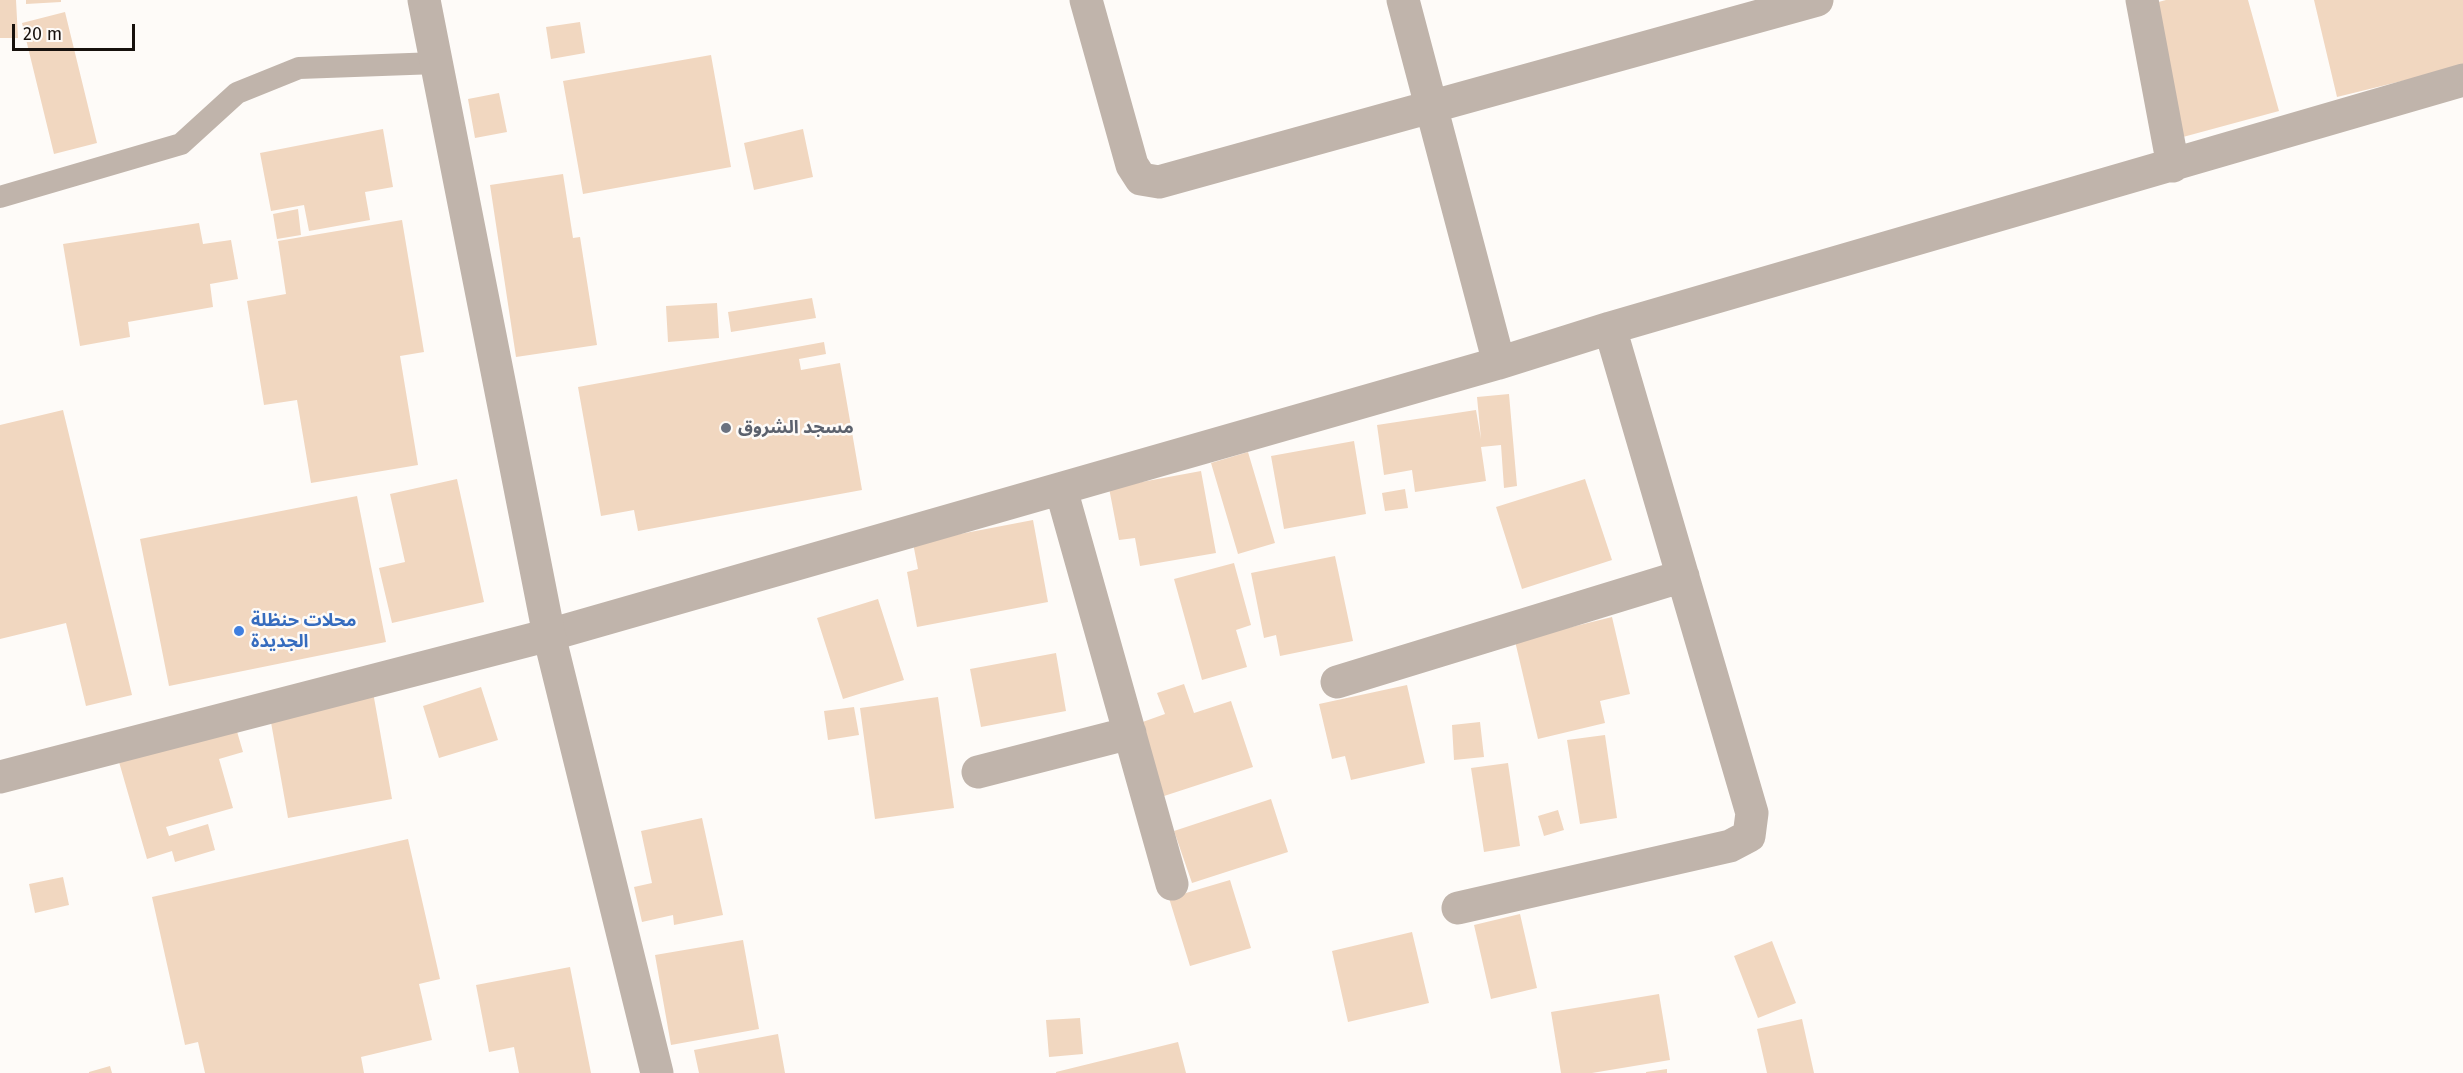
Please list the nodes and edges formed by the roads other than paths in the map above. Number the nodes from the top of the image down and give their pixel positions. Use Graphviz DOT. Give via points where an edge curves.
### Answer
graph roads {
  1 [pos="424,0"];
  2 [pos="1086,0"];
  3 [pos="1403,0"];
  4 [pos="1817,0"];
  5 [pos="2142,0"];
  6 [pos="437,63"];
  7 [pos="2463,80"];
  8 [pos="1433,107"];
  9 [pos="2173,166"];
  10 [pos="0,197"];
  11 [pos="1610,328"];
  12 [pos="1499,363"];
  13 [pos="1061,489"];
  14 [pos="1683,576"];
  15 [pos="549,635"];
  16 [pos="1337,682"];
  17 [pos="1130,733"];
  18 [pos="978,772"];
  19 [pos="0,777"];
  20 [pos="1172,884"];
  21 [pos="1458,908"];
  22 [pos="657,1073"];
  1 -- 6 [label="street"];
  2 -- 8 [label="street" via="1131,165 1141,179 1159,182"];
  3 -- 8 [label="street"];
  4 -- 8 [label="street"];
  5 -- 9 [label="street"];
  6 -- 10 [label="lane" via="299,68 237,93 181,144"];
  6 -- 15 [label="street"];
  7 -- 9 [label="street"];
  8 -- 12 [label="street"];
  9 -- 11 [label="street"];
  11 -- 12 [label="street"];
  11 -- 14 [label="street"];
  12 -- 13 [label="street"];
  13 -- 15 [label="street"];
  13 -- 17 [label="street"];
  14 -- 16 [label="street"];
  14 -- 21 [label="street" via="1752,813 1749,836 1730,846"];
  15 -- 19 [label="street"];
  15 -- 22 [label="street"];
  17 -- 18 [label="street"];
  17 -- 20 [label="street"];
}
